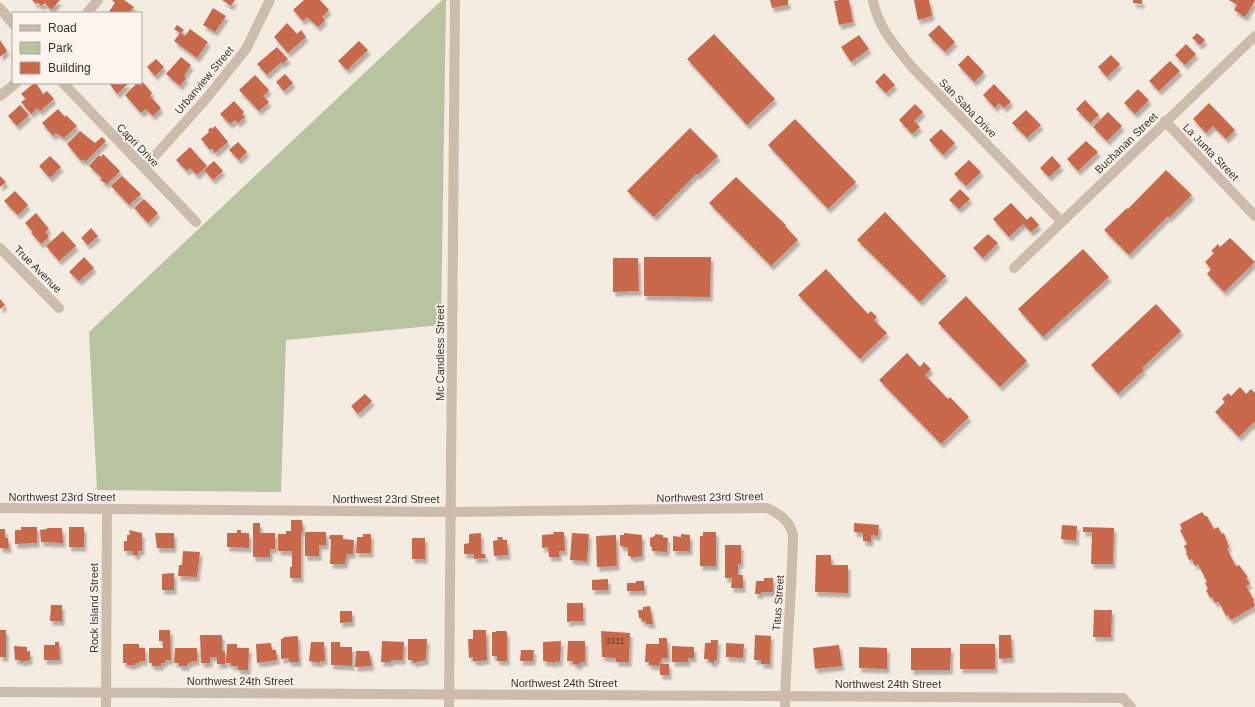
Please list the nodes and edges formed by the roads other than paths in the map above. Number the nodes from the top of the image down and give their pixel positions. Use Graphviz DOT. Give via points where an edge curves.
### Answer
graph roads {
  1 [pos="98,0"];
  2 [pos="270,0"];
  3 [pos="455,0"];
  4 [pos="874,0"];
  5 [pos="0,8"];
  6 [pos="89,12"];
  7 [pos="12,23"];
  8 [pos="1255,36"];
  9 [pos="15,84"];
  10 [pos="64,84"];
  11 [pos="0,96"];
  12 [pos="1165,122"];
  13 [pos="144,168"];
  14 [pos="1255,216"];
  15 [pos="196,222"];
  16 [pos="1062,222"];
  17 [pos="0,248"];
  18 [pos="1014,268"];
  19 [pos="59,308"];
  20 [pos="0,508"];
  21 [pos="107,509"];
  22 [pos="772,510"];
  23 [pos="451,512"];
  24 [pos="0,692"];
  25 [pos="106,692"];
  26 [pos="449,694"];
  27 [pos="786,696"];
  28 [pos="1129,704"];
  29 [pos="106,707"];
  30 [pos="449,707"];
  31 [pos="785,707"];
  1 -- 6 [label="street"];
  2 -- 13 [label="street, Urbanview Street" via="246,49"];
  3 -- 23 [label="street, Mc Candless Street"];
  4 -- 16 [label="street, San Saba Drive" via="882,26 912,67"];
  5 -- 7 [label="street"];
  8 -- 12 [label="street, Buchanan Street"];
  9 -- 11 [label="street"];
  10 -- 13 [label="street, Capri Drive"];
  12 -- 14 [label="street, La Junta Street"];
  12 -- 16 [label="street, Buchanan Street"];
  13 -- 15 [label="street, Capri Drive"];
  16 -- 18 [label="street, Buchanan Street"];
  17 -- 19 [label="street, True Avenue"];
  20 -- 21 [label="street, Northwest 23rd Street"];
  21 -- 23 [label="street, Northwest 23rd Street"];
  21 -- 25 [label="street, Rock Island Street"];
  22 -- 23 [label="street, Northwest 23rd Street" via="767,508"];
  22 -- 27 [label="street, Titus Street" via="786,521 793,535"];
  23 -- 26 [label="street, Mc Candless Street"];
  24 -- 25 [label="street, Northwest 24th Street"];
  25 -- 26 [label="street, Northwest 24th Street"];
  25 -- 29 [label="street, Rock Island Street"];
  26 -- 27 [label="street, Northwest 24th Street"];
  26 -- 30 [label="street, Mc Candless Street"];
  27 -- 28 [label="street, Northwest 24th Street" via="1123,698"];
  27 -- 31 [label="street, Titus Street"];
}
